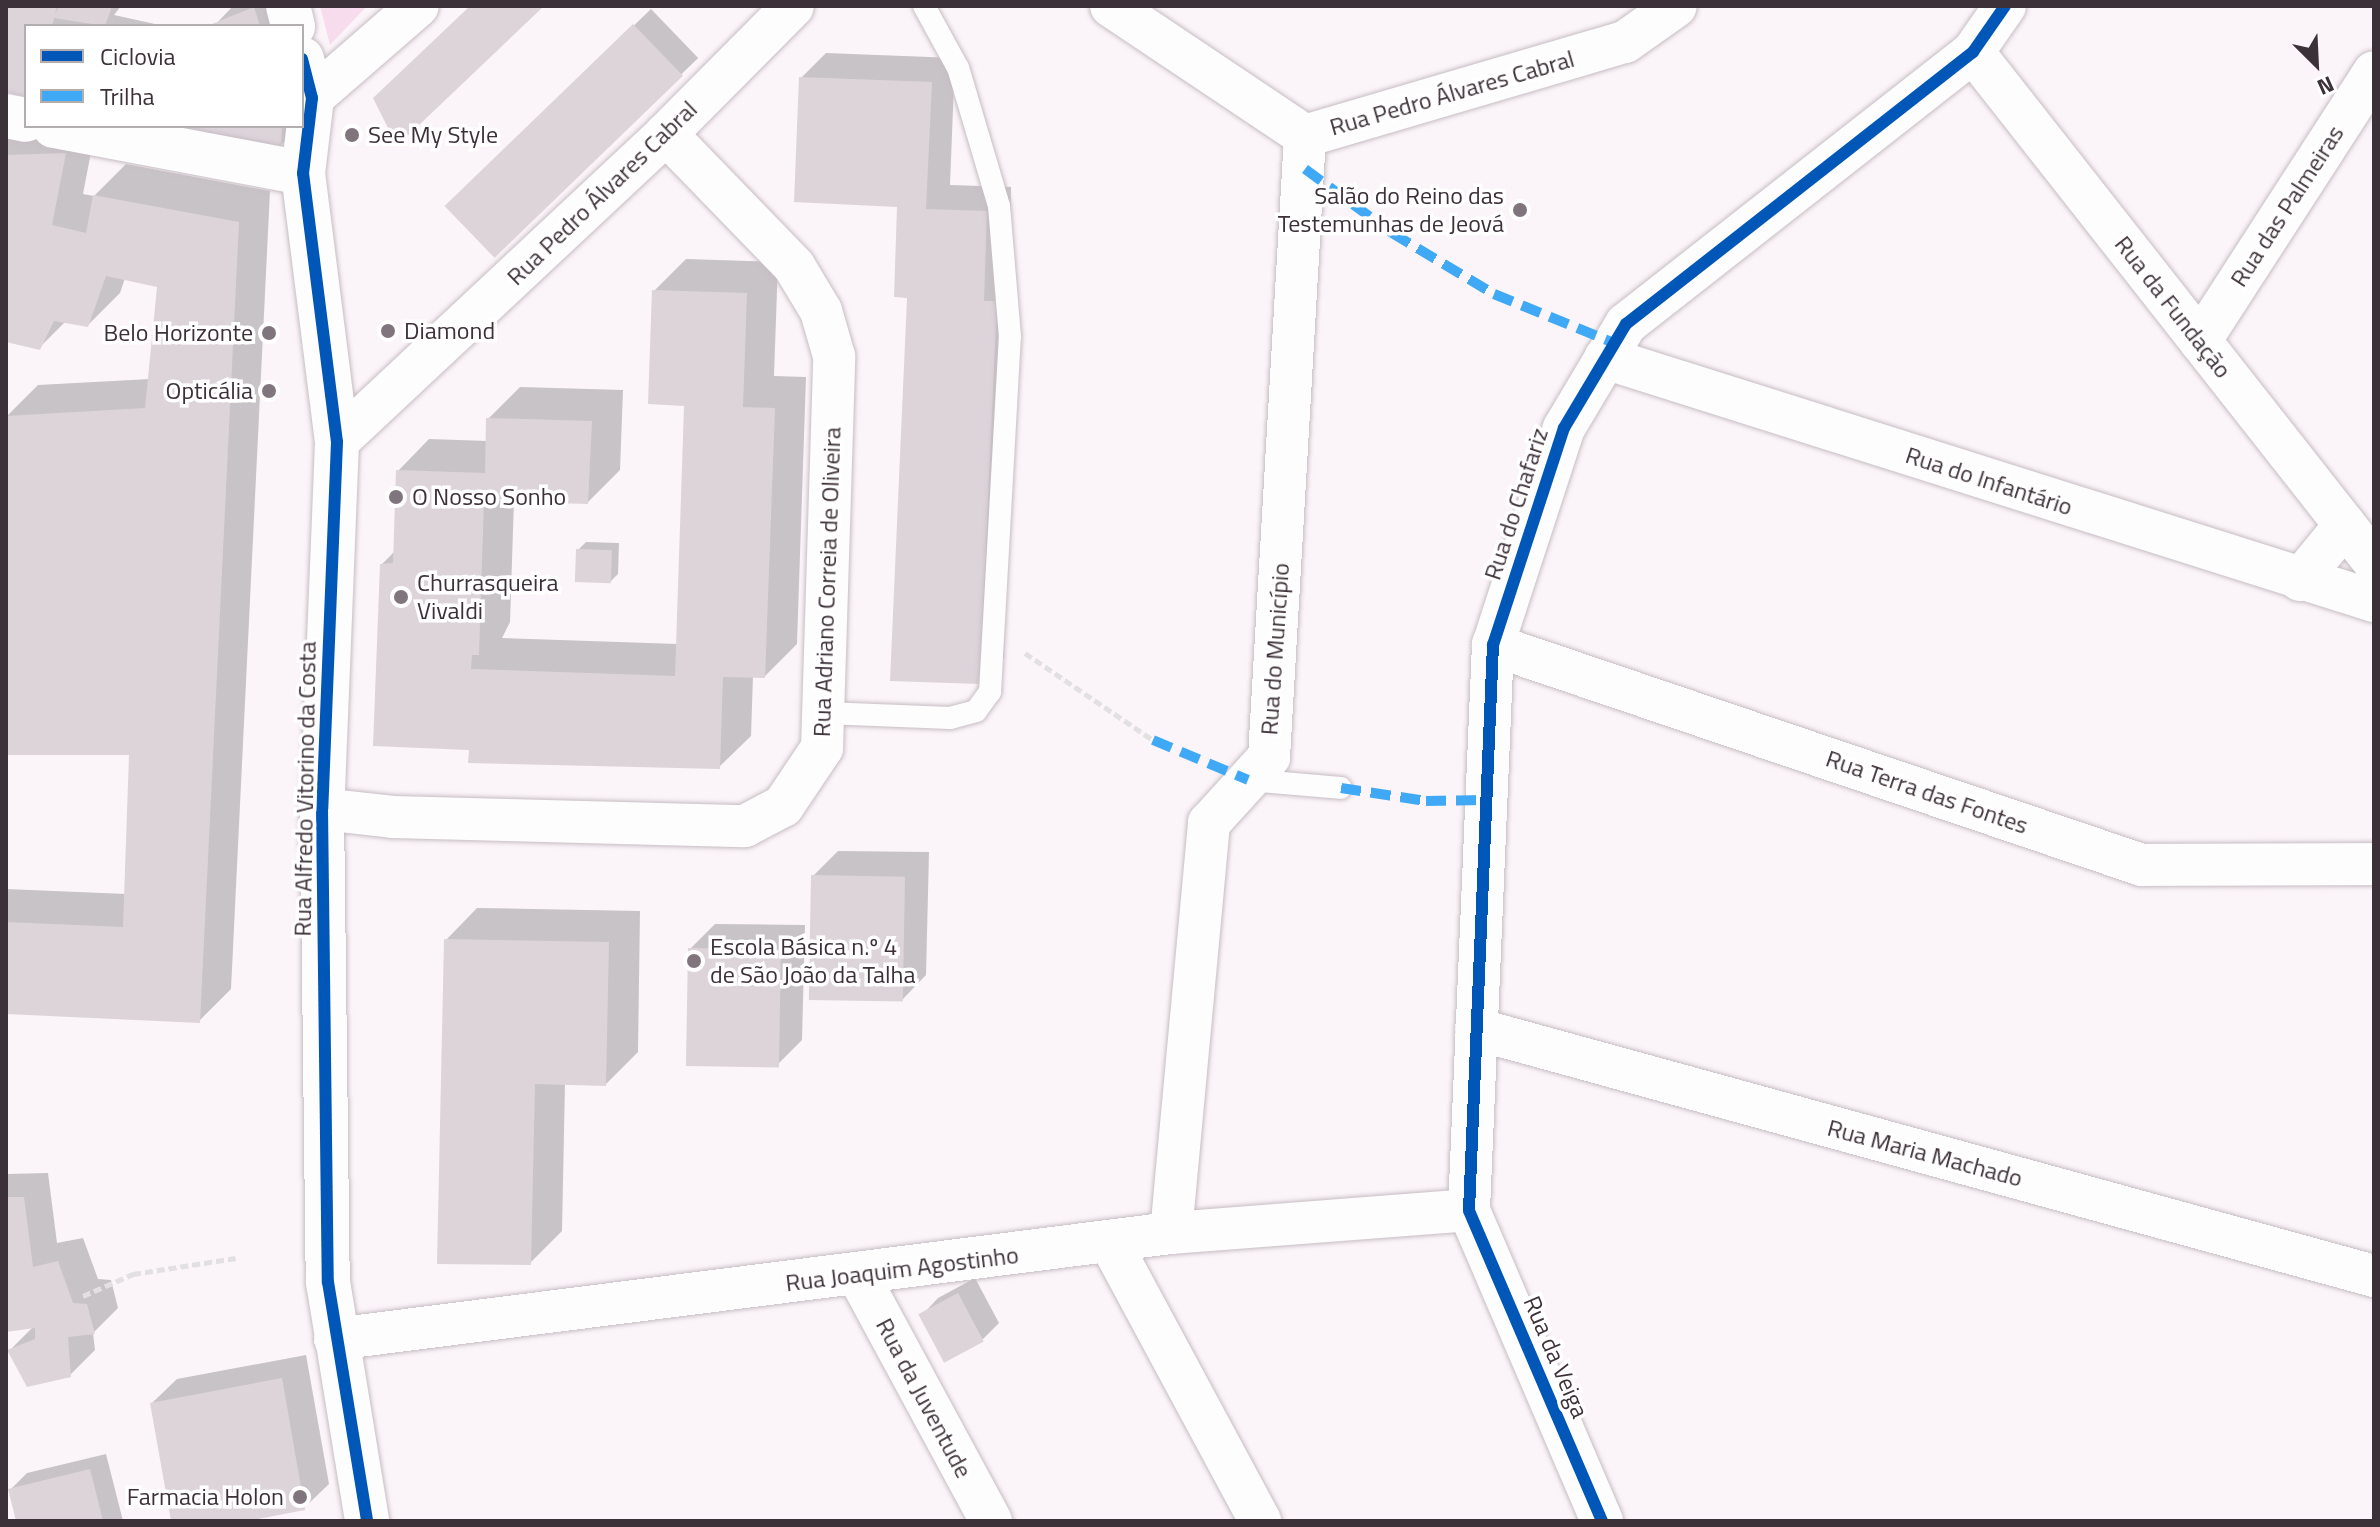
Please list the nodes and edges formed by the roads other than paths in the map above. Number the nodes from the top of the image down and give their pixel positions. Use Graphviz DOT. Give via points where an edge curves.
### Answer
graph roads {
  1 [pos="418,6"];
  2 [pos="793,6"];
  3 [pos="924,6"];
  4 [pos="1111,6"];
  5 [pos="1676,6"];
  6 [pos="2005,6"];
  7 [pos="1973,52"];
  8 [pos="2374,72"];
  9 [pos="307,78"];
  10 [pos="64,128"];
  11 [pos="666,134"];
  12 [pos="1305,136"];
  13 [pos="303,173"];
  14 [pos="2200,341"];
  15 [pos="1605,358"];
  16 [pos="337,442"];
  17 [pos="2345,525"];
  18 [pos="2374,562"];
  19 [pos="2300,580"];
  20 [pos="2374,601"];
  21 [pos="1493,645"];
  22 [pos="825,713"];
  23 [pos="1248,780"];
  24 [pos="1341,788"];
  25 [pos="322,809"];
  26 [pos="2374,864"];
  27 [pos="1476,1029"];
  28 [pos="1469,1210"];
  29 [pos="1171,1233"];
  30 [pos="1110,1242"];
  31 [pos="858,1275"];
  32 [pos="2374,1276"];
  33 [pos="335,1339"];
  34 [pos="367,1521"];
  35 [pos="991,1521"];
  36 [pos="1260,1521"];
  37 [pos="1602,1521"];
  1 -- 9 [label="street"];
  2 -- 11 [label="street, Rua Pedro Álvares Cabral"];
  3 -- 22 [label="lane" via="958,68 999,206 1010,337 990,692 976,711 950,718"];
  4 -- 12 [label="street, Rua Pedro Álvares Cabral"];
  5 -- 12 [label="street, Rua Pedro Álvares Cabral" via="1625,42"];
  6 -- 7 [label="street, Rua do Chafariz"];
  7 -- 14 [label="street, Rua da Fundação"];
  7 -- 15 [label="street, Rua do Chafariz" via="1626,324"];
  8 -- 14 [label="street, Rua das Palmeiras"];
  9 -- 13 [label="street, Rua Alfredo Vitorino da Costa"];
  10 -- 13 [label="street"];
  11 -- 16 [label="street, Rua Pedro Álvares Cabral"];
  11 -- 22 [label="street, Rua Adriano Correia de Oliveira" via="794,266 821,311 834,356"];
  12 -- 23 [label="street, Rua do Município" via="1269,757"];
  13 -- 16 [label="street, Rua Alfredo Vitorino da Costa"];
  14 -- 17 [label="street, Rua da Fundação"];
  15 -- 19 [label="street, Rua do Infantário"];
  15 -- 21 [label="street, Rua do Chafariz" via="1564,428"];
  16 -- 25 [label="street, Rua Alfredo Vitorino da Costa"];
  17 -- 18 [label="street, Rua da Fundação"];
  17 -- 19 [label="street"];
  19 -- 20 [label="street, Rua do Infantário"];
  21 -- 26 [label="street, Rua Terra das Fontes" via="2142,865"];
  21 -- 27 [label="street, Rua do Chafariz"];
  22 -- 25 [label="street, Rua Adriano Correia de Oliveira" via="822,748 783,806 745,826 393,817"];
  23 -- 24 [label="lane"];
  23 -- 29 [label="street, Rua do Município" via="1209,823"];
  25 -- 33 [label="street, Rua Alfredo Vitorino da Costa" via="328,1282"];
  27 -- 28 [label="street, Rua do Chafariz"];
  27 -- 32 [label="street, Rua Maria Machado"];
  28 -- 29 [label="street, Rua Joaquim Agostinho"];
  28 -- 37 [label="street, Rua da Veiga"];
  29 -- 30 [label="street, Rua Joaquim Agostinho"];
  30 -- 31 [label="street, Rua Joaquim Agostinho"];
  30 -- 36 [label="street"];
  31 -- 33 [label="street, Rua Joaquim Agostinho"];
  31 -- 35 [label="street, Rua da Juventude"];
  33 -- 34 [label="street, Rua Alfredo Vitorino da Costa"];
}
